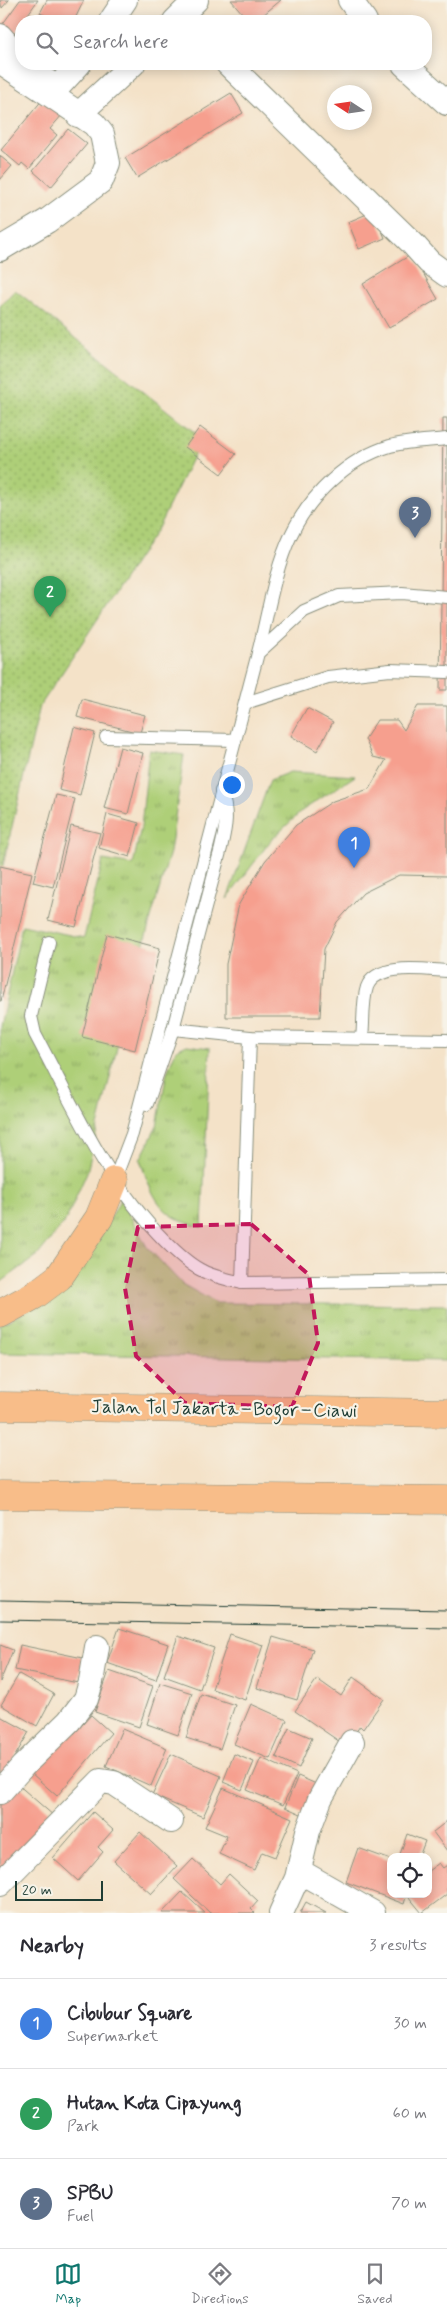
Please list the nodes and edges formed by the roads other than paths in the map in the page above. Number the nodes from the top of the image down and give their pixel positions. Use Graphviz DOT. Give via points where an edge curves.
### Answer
graph roads {
  1 [pos="125,0"];
  2 [pos="196,0"];
  3 [pos="350,0"];
  4 [pos="115,15"];
  5 [pos="183,15"];
  6 [pos="361,15"];
  7 [pos="0,36"];
  8 [pos="15,53"];
  9 [pos="0,61"];
  10 [pos="31,70"];
  11 [pos="74,70"];
  12 [pos="127,70"];
  13 [pos="234,70"];
  14 [pos="411,70"];
  15 [pos="447,103"];
  16 [pos="78,114"];
  17 [pos="0,249"];
  18 [pos="447,275"];
  19 [pos="447,439"];
  20 [pos="447,597"];
  21 [pos="258,653"];
  22 [pos="447,672"];
  23 [pos="245,702"];
  24 [pos="106,737"];
  25 [pos="235,740"];
  26 [pos="221,792"];
  27 [pos="49,942"];
  28 [pos="447,971"];
  29 [pos="173,1029"];
  30 [pos="250,1037"];
  31 [pos="362,1038"];
  32 [pos="447,1040"];
  33 [pos="132,1134"];
  34 [pos="114,1181"];
  35 [pos="447,1280"];
  36 [pos="242,1282"];
  37 [pos="0,1314"];
  38 [pos="0,1406"];
  39 [pos="447,1413"];
  40 [pos="0,1495"];
  41 [pos="447,1500"];
  42 [pos="97,1647"];
  43 [pos="352,1742"];
  44 [pos="0,1792"];
  45 [pos="170,1821"];
  46 [pos="298,1874"];
  47 [pos="0,1884"];
  48 [pos="281,1913"];
  49 [pos="373,1913"];
  1 -- 4 [label="street"];
  2 -- 5 [label="street"];
  3 -- 6 [label="street"];
  7 -- 8 [label="street"];
  9 -- 16 [label="street"];
  10 -- 11 [label="street" via="57,88"];
  12 -- 16 [label="street"];
  13 -- 18 [label="street" via="429,262"];
  14 -- 15 [label="street"];
  16 -- 17 [label="street" via="94,124 102,134 108,163 101,181"];
  19 -- 21 [label="lane" via="391,446 358,459 324,487 290,536"];
  20 -- 21 [label="lane" via="402,593 339,596 304,612"];
  21 -- 23 [label="lane"];
  22 -- 23 [label="lane" via="390,670 328,678"];
  23 -- 25 [label="lane"];
  24 -- 25 [label="lane"];
  25 -- 26 [label="lane"];
  26 -- 29 [label="lane" via="227,807 227,824"];
  26 -- 33 [label="lane"];
  27 -- 34 [label="lane" via="31,1016 32,1026"];
  28 -- 31 [label="lane" via="400,969 371,980 367,988"];
  29 -- 30 [label="lane"];
  29 -- 33 [label="lane" via="145,1110"];
  30 -- 31 [label="lane"];
  30 -- 36 [label="lane"];
  31 -- 32 [label="lane"];
  33 -- 34 [label="lane"];
  34 -- 36 [label="lane" via="154,1230 198,1269"];
  34 -- 37 [label="highway" via="99,1218 58,1278 34,1296"];
  35 -- 36 [label="lane"];
  38 -- 39 [label="highway, Jalan Tol Jakarta–Bogor–Ciawi"];
  40 -- 41 [label="highway"];
  42 -- 44 [label="street" via="86,1699"];
  43 -- 46 [label="street" via="320,1799 308,1831"];
  45 -- 47 [label="street" via="114,1783 101,1782"];
  46 -- 48 [label="street"];
  46 -- 49 [label="street"];
}
